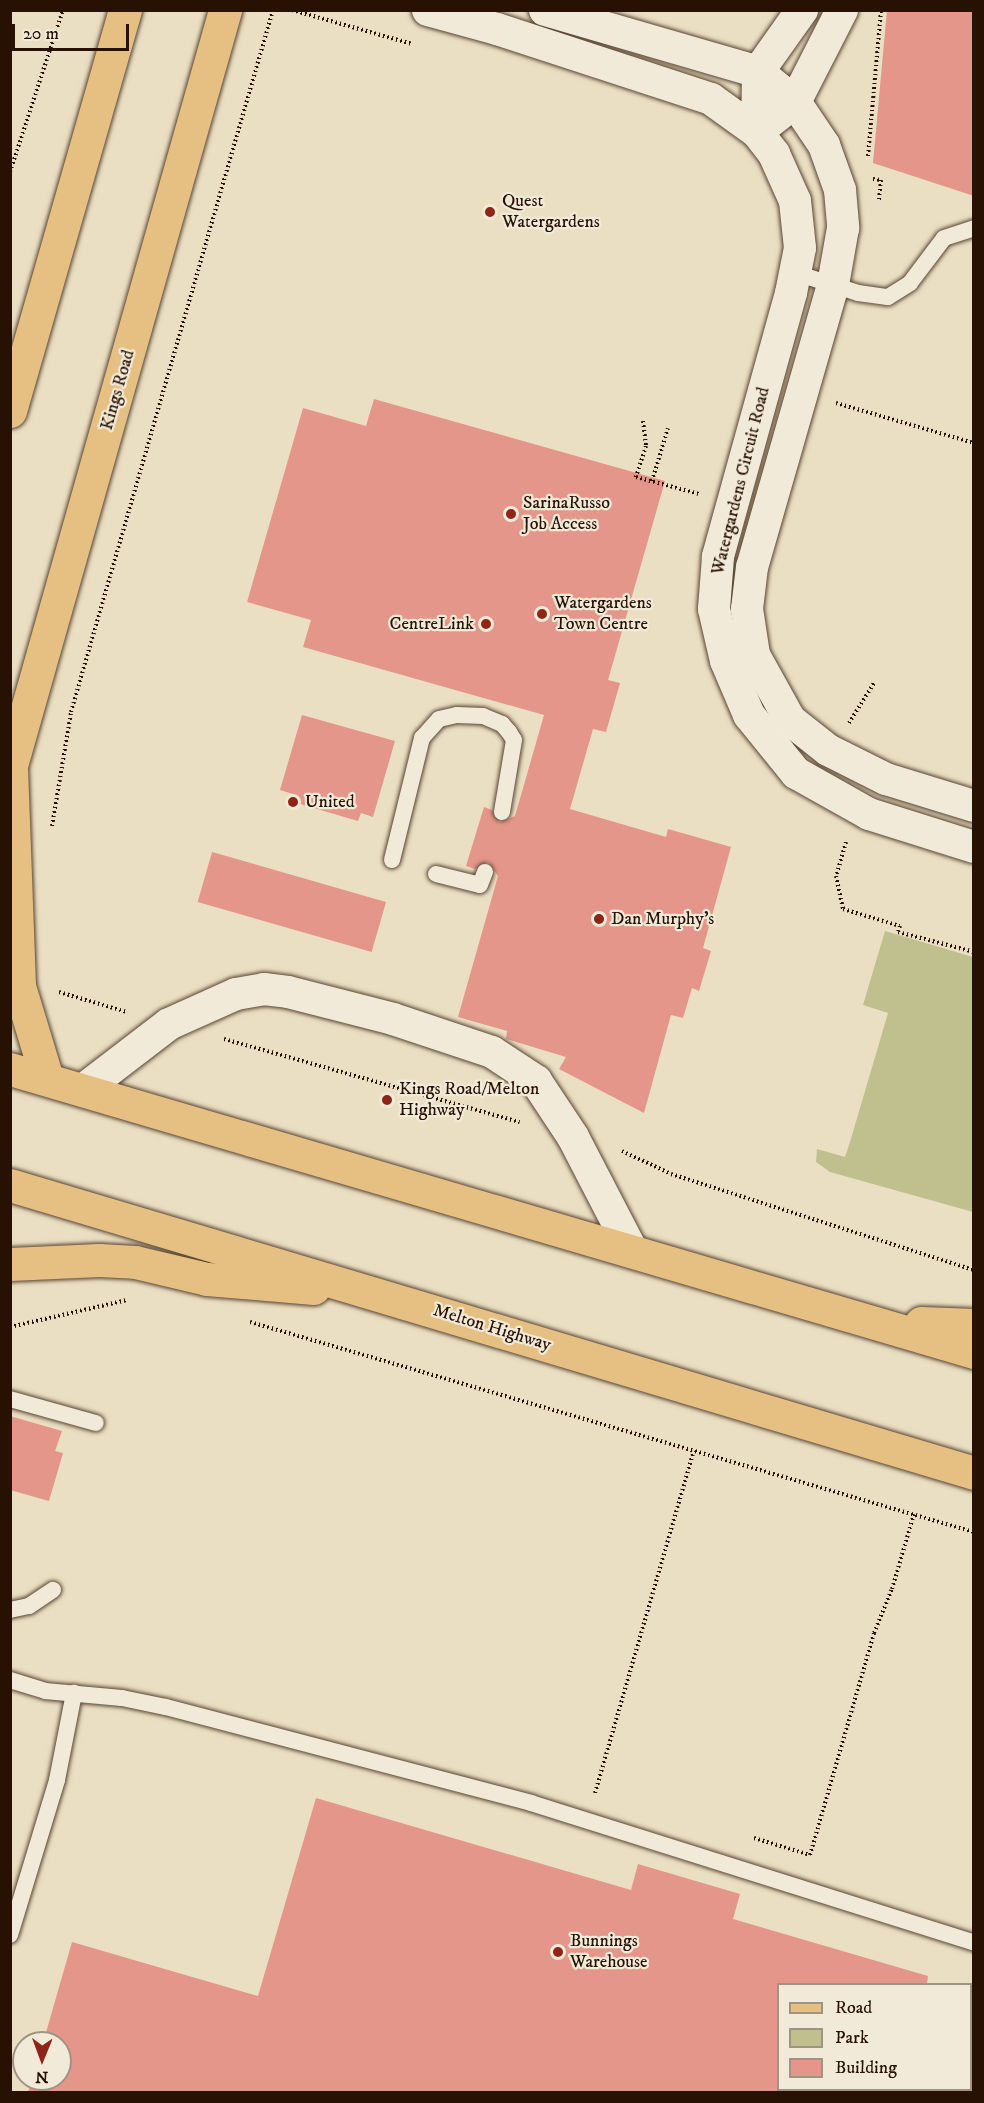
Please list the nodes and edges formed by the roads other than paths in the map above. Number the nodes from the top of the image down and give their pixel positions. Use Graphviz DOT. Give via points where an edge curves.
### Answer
graph roads {
  1 [pos="125,10"];
  2 [pos="225,10"];
  3 [pos="428,10"];
  4 [pos="545,10"];
  5 [pos="802,10"];
  6 [pos="842,10"];
  7 [pos="758,72"];
  8 [pos="795,102"];
  9 [pos="757,132"];
  10 [pos="974,228"];
  11 [pos="796,273"];
  12 [pos="832,285"];
  13 [pos="10,411"];
  14 [pos="11,768"];
  15 [pos="974,806"];
  16 [pos="502,812"];
  17 [pos="974,847"];
  18 [pos="392,860"];
  19 [pos="485,872"];
  20 [pos="436,873"];
  21 [pos="10,1069"];
  22 [pos="47,1079"];
  23 [pos="83,1090"];
  24 [pos="10,1185"];
  25 [pos="632,1251"];
  26 [pos="10,1264"];
  27 [pos="384,1294"];
  28 [pos="869,1321"];
  29 [pos="974,1325"];
  30 [pos="974,1352"];
  31 [pos="10,1399"];
  32 [pos="96,1423"];
  33 [pos="974,1473"];
  34 [pos="52,1590"];
  35 [pos="10,1610"];
  36 [pos="10,1680"];
  37 [pos="74,1694"];
  38 [pos="10,1935"];
  39 [pos="968,1939"];
  1 -- 13 [label="main road"];
  2 -- 14 [label="main road, Kings Road"];
  3 -- 9 [label="street, Watergardens Circuit Road" via="696,93 736,114"];
  4 -- 7 [label="street"];
  5 -- 7 [label="street"];
  6 -- 8 [label="street"];
  7 -- 8 [label="street, Watergardens Circuit Road"];
  7 -- 9 [label="street"];
  8 -- 9 [label="street"];
  8 -- 12 [label="street, Watergardens Circuit Road" via="824,145 840,190 843,228"];
  9 -- 11 [label="street, Watergardens Circuit Road" via="787,178 795,201 800,248"];
  10 -- 12 [label="lane" via="944,238 910,283 888,297"];
  11 -- 12 [label="lane"];
  11 -- 17 [label="street, Watergardens Circuit Road" via="718,557 714,609 726,662 749,715 796,773 877,817"];
  12 -- 15 [label="street, Watergardens Circuit Road" via="752,567 747,609 754,655 790,720 831,752 886,779"];
  14 -- 22 [label="main road, Kings Road" via="19,986"];
  16 -- 18 [label="lane" via="514,740 509,732 502,724 483,716 439,719 422,738"];
  19 -- 20 [label="lane" via="480,885"];
  21 -- 22 [label="main road"];
  22 -- 23 [label="main road"];
  23 -- 25 [label="main road"];
  23 -- 25 [label="street" via="169,1024 228,997 264,990 288,992 393,1019 461,1040 515,1064 536,1081 573,1137"];
  24 -- 27 [label="main road, Melton Highway"];
  25 -- 28 [label="main road"];
  26 -- 27 [label="main road" via="126,1262 207,1279"];
  27 -- 33 [label="main road, Melton Highway"];
  28 -- 29 [label="main road"];
  28 -- 30 [label="main road"];
  31 -- 32 [label="lane"];
  34 -- 35 [label="lane" via="29,1606"];
  36 -- 37 [label="lane" via="45,1691"];
  37 -- 38 [label="lane" via="57,1780"];
  37 -- 39 [label="lane" via="166,1707 531,1803"];
}
